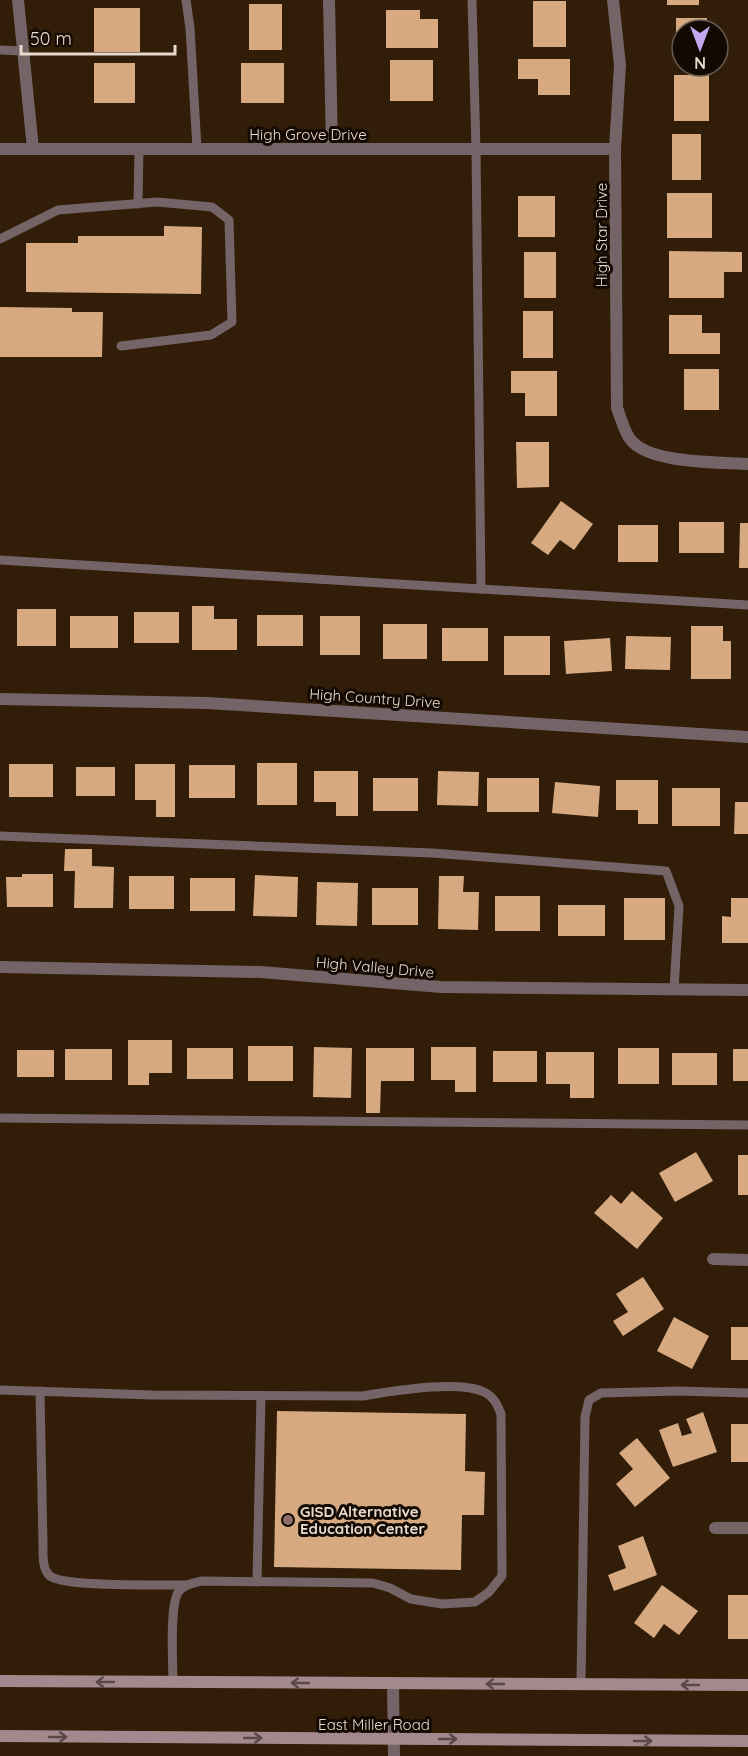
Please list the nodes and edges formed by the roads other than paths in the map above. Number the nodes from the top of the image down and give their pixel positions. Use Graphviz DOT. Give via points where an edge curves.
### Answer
graph roads {
  1 [pos="18,0"];
  2 [pos="186,0"];
  3 [pos="329,0"];
  4 [pos="472,0"];
  5 [pos="613,0"];
  6 [pos="0,50"];
  7 [pos="23,51"];
  8 [pos="0,149"];
  9 [pos="33,149"];
  10 [pos="139,149"];
  11 [pos="197,149"];
  12 [pos="332,149"];
  13 [pos="476,149"];
  14 [pos="615,149"];
  15 [pos="138,204"];
  16 [pos="0,239"];
  17 [pos="121,346"];
  18 [pos="748,464"];
  19 [pos="0,560"];
  20 [pos="481,589"];
  21 [pos="748,605"];
  22 [pos="0,699"];
  23 [pos="748,738"];
  24 [pos="0,836"];
  25 [pos="0,967"];
  26 [pos="674,989"];
  27 [pos="748,990"];
  28 [pos="0,1118"];
  29 [pos="748,1125"];
  30 [pos="713,1259"];
  31 [pos="748,1260"];
  32 [pos="0,1390"];
  33 [pos="40,1390"];
  34 [pos="748,1393"];
  35 [pos="261,1396"];
  36 [pos="715,1528"];
  37 [pos="748,1528"];
  38 [pos="256,1582"];
  39 [pos="186,1586"];
  40 [pos="0,1681"];
  41 [pos="173,1682"];
  42 [pos="393,1683"];
  43 [pos="581,1684"];
  44 [pos="748,1685"];
  45 [pos="0,1736"];
  46 [pos="394,1739"];
  47 [pos="748,1742"];
  48 [pos="394,1756"];
  1 -- 7 [label="street"];
  2 -- 11 [label="lane"];
  3 -- 12 [label="street"];
  4 -- 13 [label="lane"];
  5 -- 14 [label="street, High Star Drive" via="620,65"];
  6 -- 7 [label="lane"];
  7 -- 9 [label="street"];
  8 -- 9 [label="street, High Grove Drive"];
  9 -- 10 [label="street, High Grove Drive"];
  10 -- 11 [label="street, High Grove Drive"];
  10 -- 15 [label="lane"];
  11 -- 12 [label="street, High Grove Drive"];
  12 -- 13 [label="street, High Grove Drive"];
  13 -- 14 [label="street, High Grove Drive"];
  13 -- 20 [label="lane"];
  14 -- 18 [label="street, High Star Drive" via="617,408 630,440 668,459"];
  15 -- 16 [label="lane" via="58,210"];
  15 -- 17 [label="lane" via="212,207 229,220 232,322 211,335"];
  19 -- 20 [label="lane"];
  20 -- 21 [label="lane"];
  22 -- 23 [label="street, High Country Drive" via="207,703"];
  24 -- 26 [label="lane" via="432,853 666,870 679,906"];
  25 -- 26 [label="street, High Valley Drive" via="261,972 441,987"];
  26 -- 27 [label="street, High Valley Drive"];
  28 -- 29 [label="lane"];
  30 -- 31 [label="street"];
  32 -- 33 [label="lane"];
  33 -- 35 [label="lane"];
  33 -- 39 [label="lane" via="43,1555 50,1576 81,1583"];
  34 -- 43 [label="lane" via="601,1393 589,1400 585,1417"];
  35 -- 38 [label="lane"];
  35 -- 38 [label="lane" via="363,1396 469,1387 487,1393 501,1414 502,1576 475,1602 442,1604 411,1599 373,1583"];
  36 -- 37 [label="street"];
  38 -- 39 [label="lane" via="201,1581"];
  39 -- 41 [label="lane" via="178,1592 173,1607"];
  41 -- 40 [label="main road, one-way"];
  42 -- 41 [label="main road, one-way"];
  43 -- 42 [label="main road, one-way"];
  42 -- 46 [label="street"];
  44 -- 43 [label="main road, one-way"];
  45 -- 46 [label="main road, East Miller Road, one-way"];
  46 -- 47 [label="main road, East Miller Road, one-way"];
  46 -- 48 [label="street"];
}
